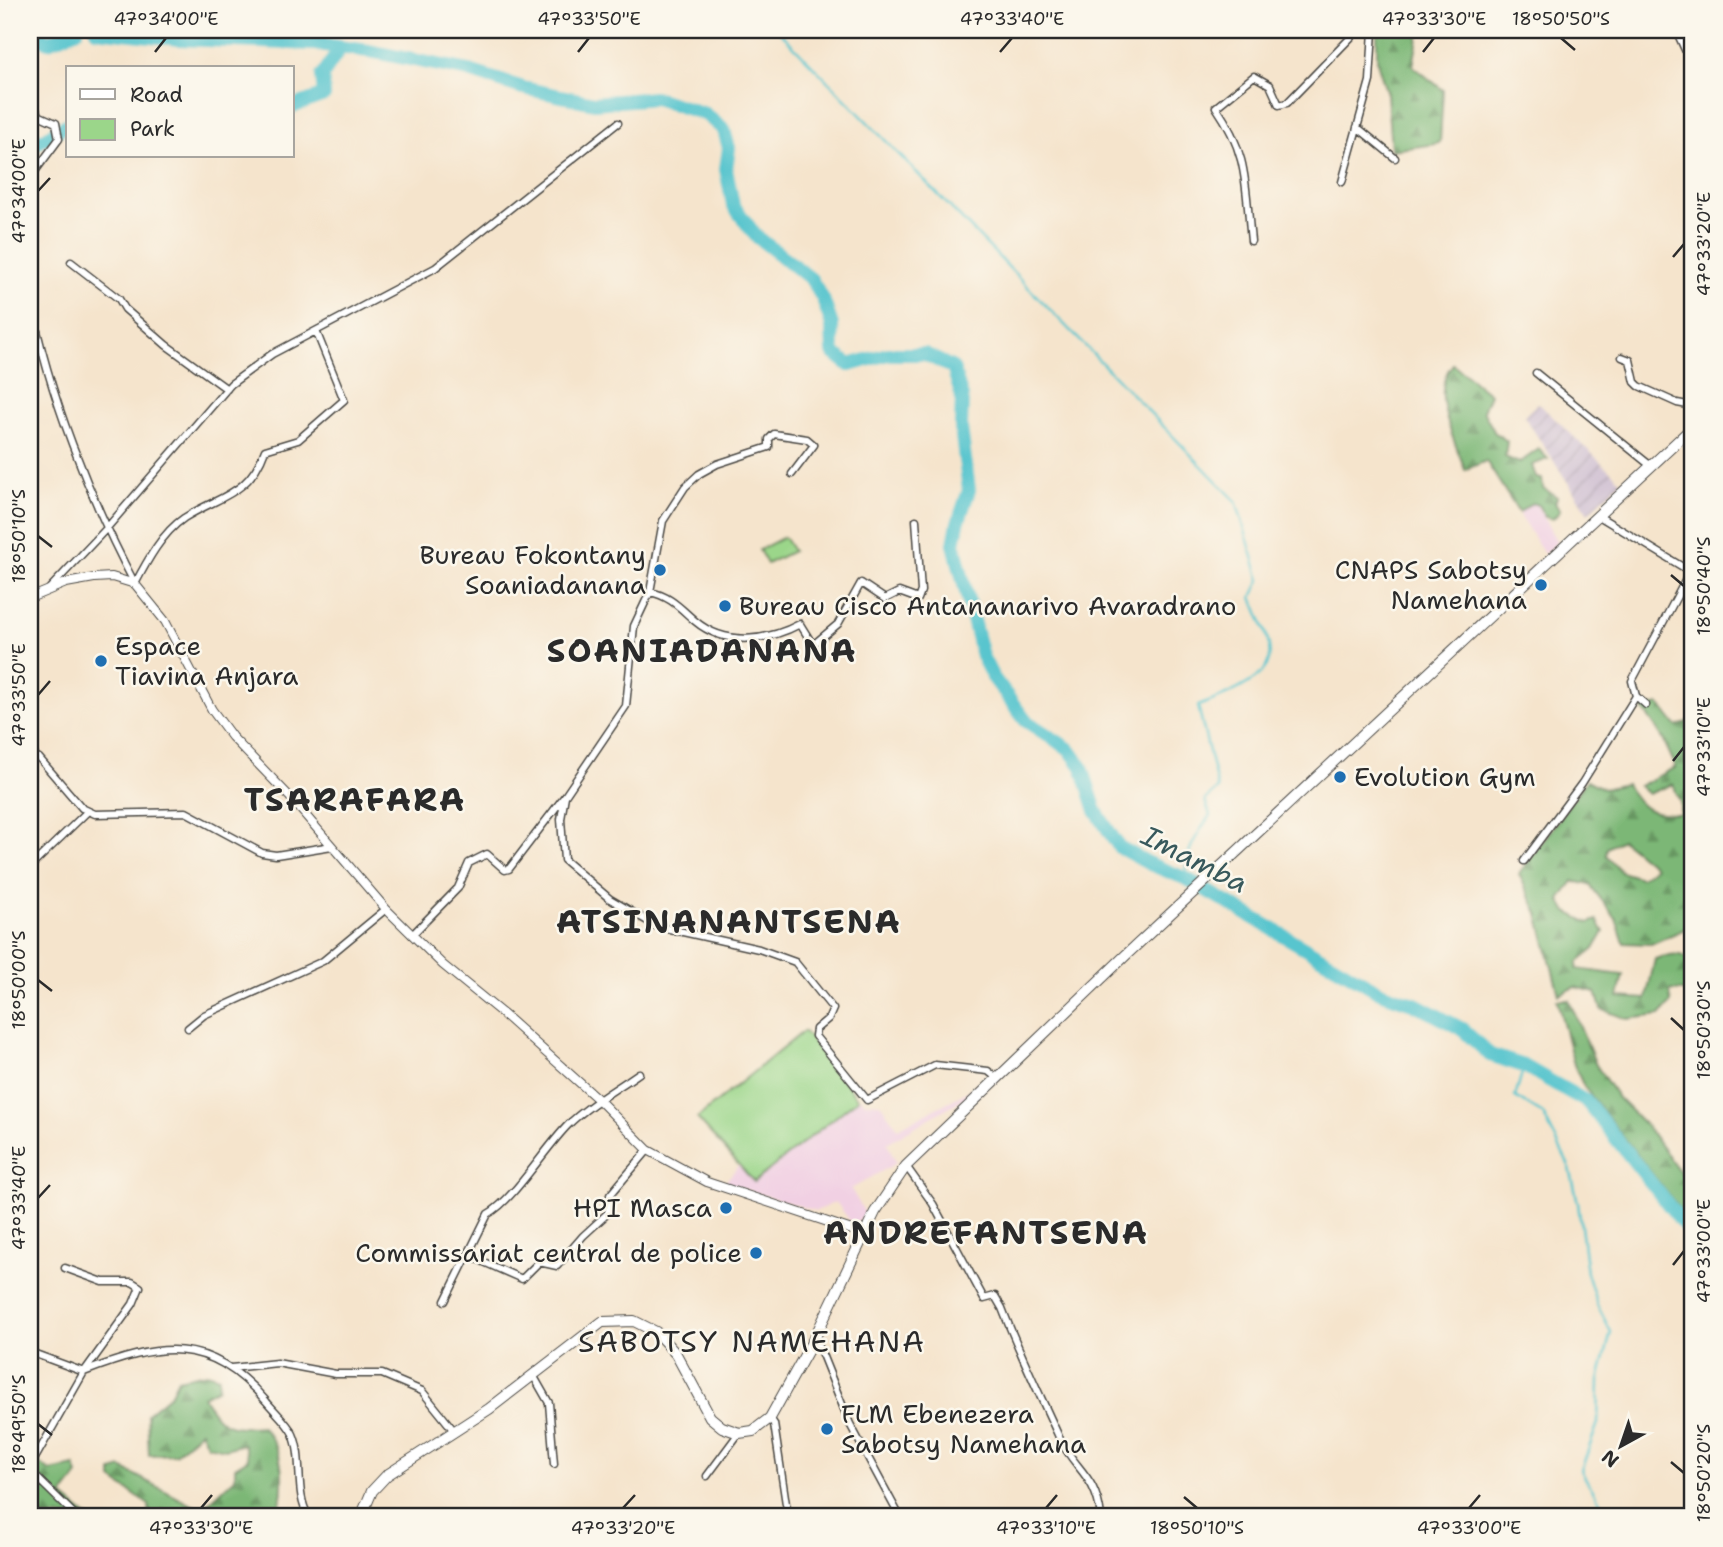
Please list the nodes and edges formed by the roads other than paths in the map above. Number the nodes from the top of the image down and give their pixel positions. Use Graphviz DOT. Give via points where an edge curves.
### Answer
graph roads {
  1 [pos="1358,30"];
  2 [pos="1373,30"];
  3 [pos="1676,30"];
  4 [pos="1693,67"];
  5 [pos="30,94"];
  6 [pos="618,123"];
  7 [pos="1357,127"];
  8 [pos="1395,158"];
  9 [pos="30,178"];
  10 [pos="1342,182"];
  11 [pos="1251,241"];
  12 [pos="71,262"];
  13 [pos="30,298"];
  14 [pos="316,331"];
  15 [pos="1622,357"];
  16 [pos="1536,373"];
  17 [pos="227,388"];
  18 [pos="1693,406"];
  19 [pos="1693,428"];
  20 [pos="1651,466"];
  21 [pos="792,474"];
  22 [pos="1597,515"];
  23 [pos="916,520"];
  24 [pos="106,529"];
  25 [pos="1692,569"];
  26 [pos="135,584"];
  27 [pos="50,588"];
  28 [pos="650,592"];
  29 [pos="30,598"];
  30 [pos="1636,696"];
  31 [pos="1646,705"];
  32 [pos="30,753"];
  33 [pos="565,796"];
  34 [pos="88,811"];
  35 [pos="332,846"];
  36 [pos="1524,861"];
  37 [pos="30,867"];
  38 [pos="386,909"];
  39 [pos="412,935"];
  40 [pos="188,1028"];
  41 [pos="639,1073"];
  42 [pos="998,1079"];
  43 [pos="600,1101"];
  44 [pos="648,1150"];
  45 [pos="906,1166"];
  46 [pos="864,1234"];
  47 [pos="468,1255"];
  48 [pos="65,1268"];
  49 [pos="445,1301"];
  50 [pos="815,1337"];
  51 [pos="30,1352"];
  52 [pos="229,1368"];
  53 [pos="84,1372"];
  54 [pos="533,1375"];
  55 [pos="770,1418"];
  56 [pos="455,1432"];
  57 [pos="739,1433"];
  58 [pos="554,1464"];
  59 [pos="30,1469"];
  60 [pos="707,1476"];
  61 [pos="77,1517"];
  62 [pos="309,1517"];
  63 [pos="361,1517"];
  64 [pos="790,1517"];
  65 [pos="900,1517"];
  66 [pos="1101,1517"];
  1 -- 11 [label="street" via="1287,103 1279,105 1270,85 1254,76 1216,107 1234,133 1244,162"];
  2 -- 7 [label="street" via="1370,81"];
  3 -- 4 [label="street"];
  5 -- 9 [label="street" via="38,115 56,123 59,139"];
  6 -- 14 [label="street" via="435,268"];
  7 -- 8 [label="street"];
  7 -- 10 [label="street"];
  12 -- 17 [label="street" via="120,299 125,309 166,345"];
  13 -- 24 [label="street" via="37,334"];
  14 -- 17 [label="street" via="272,354"];
  14 -- 26 [label="street" via="344,400 298,440 265,450 257,473 227,497 182,519 151,554"];
  15 -- 18 [label="street" via="1630,360 1639,386"];
  16 -- 20 [label="street"];
  17 -- 24 [label="street"];
  19 -- 20 [label="main road"];
  20 -- 22 [label="main road"];
  21 -- 28 [label="street" via="814,445 807,439 774,434 769,447 699,474 663,521"];
  22 -- 25 [label="street"];
  22 -- 42 [label="main road"];
  23 -- 28 [label="street" via="918,599 900,592 885,599 861,583 838,624 813,645 800,624 766,639 727,637 698,624 663,595"];
  24 -- 26 [label="street"];
  24 -- 27 [label="street"];
  25 -- 30 [label="street" via="1634,676 1631,688"];
  26 -- 27 [label="street" via="102,577"];
  26 -- 35 [label="street" via="165,621 212,710 232,737"];
  27 -- 29 [label="street"];
  28 -- 33 [label="street" via="634,626 626,706"];
  30 -- 31 [label="street"];
  30 -- 36 [label="street" via="1582,782"];
  32 -- 34 [label="street"];
  33 -- 39 [label="street" via="509,869 482,854 470,863 458,888"];
  33 -- 42 [label="street" via="561,819 564,860 610,899 656,926 759,949 795,962 833,1009 815,1036 862,1097 867,1100 935,1065 988,1071"];
  34 -- 35 [label="street" via="186,813 262,853"];
  34 -- 37 [label="street"];
  35 -- 38 [label="street"];
  38 -- 39 [label="street"];
  38 -- 40 [label="street" via="323,961 204,1015"];
  39 -- 43 [label="street"];
  41 -- 43 [label="street"];
  42 -- 45 [label="main road"];
  43 -- 44 [label="street"];
  43 -- 47 [label="street" via="569,1124 502,1207 488,1214"];
  44 -- 46 [label="street" via="707,1182"];
  44 -- 47 [label="street" via="610,1195 608,1213 557,1266 539,1262 522,1279"];
  45 -- 46 [label="main road"];
  45 -- 66 [label="street" via="933,1204 984,1299 995,1296 1002,1308 1060,1439 1090,1478"];
  46 -- 50 [label="main road"];
  47 -- 49 [label="street"];
  48 -- 53 [label="street" via="103,1282 132,1282 140,1287 133,1304"];
  50 -- 55 [label="main road"];
  50 -- 65 [label="street" via="850,1424"];
  51 -- 53 [label="street"];
  52 -- 53 [label="street" via="209,1357 169,1348 132,1353"];
  52 -- 56 [label="street" via="277,1363 337,1374 382,1374 422,1391"];
  52 -- 62 [label="street" via="246,1377 293,1434"];
  53 -- 59 [label="street"];
  54 -- 56 [label="main road"];
  54 -- 57 [label="main road" via="601,1322 634,1321 656,1332 676,1354 710,1418"];
  54 -- 58 [label="street" via="549,1403"];
  55 -- 57 [label="main road" via="753,1431"];
  55 -- 64 [label="street"];
  56 -- 63 [label="main road" via="387,1475 372,1490"];
  57 -- 60 [label="street"];
  59 -- 61 [label="street"];
}
